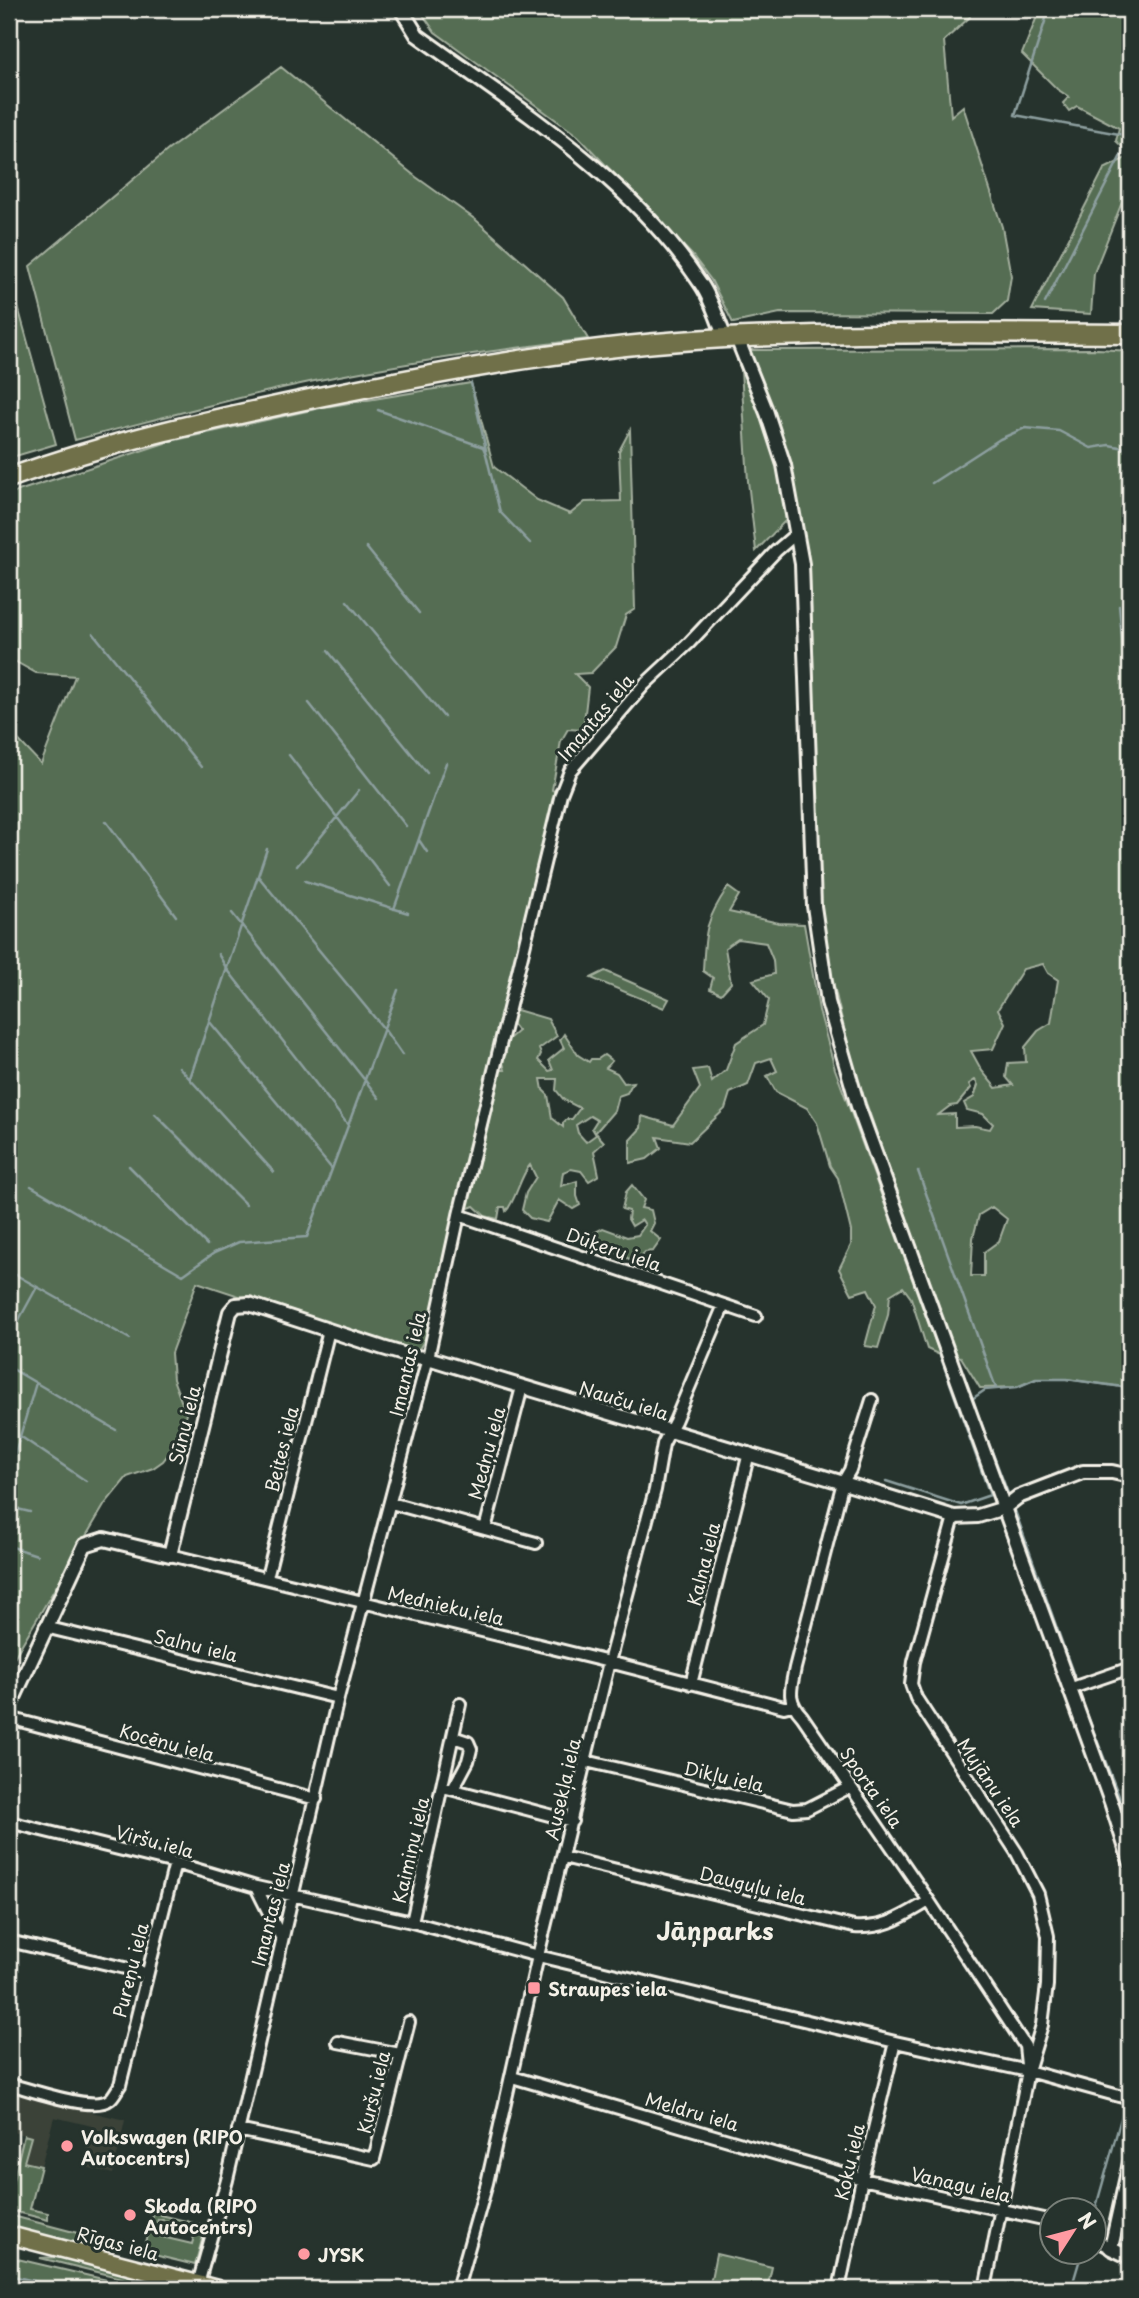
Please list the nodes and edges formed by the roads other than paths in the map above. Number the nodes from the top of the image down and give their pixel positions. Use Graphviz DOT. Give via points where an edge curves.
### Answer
graph roads {
  1 [pos="401,9"];
  2 [pos="1130,334"];
  3 [pos="731,338"];
  4 [pos="9,478"];
  5 [pos="797,533"];
  6 [pos="459,1215"];
  7 [pos="236,1305"];
  8 [pos="724,1305"];
  9 [pos="756,1316"];
  10 [pos="329,1330"];
  11 [pos="428,1358"];
  12 [pos="522,1387"];
  13 [pos="872,1400"];
  14 [pos="670,1432"];
  15 [pos="749,1453"];
  16 [pos="1130,1476"];
  17 [pos="843,1482"];
  18 [pos="391,1503"];
  19 [pos="1004,1508"];
  20 [pos="954,1517"];
  21 [pos="485,1529"];
  22 [pos="536,1543"];
  23 [pos="170,1555"];
  24 [pos="267,1577"];
  25 [pos="364,1603"];
  26 [pos="45,1627"];
  27 [pos="609,1662"];
  28 [pos="1130,1668"];
  29 [pos="691,1684"];
  30 [pos="1069,1689"];
  31 [pos="338,1698"];
  32 [pos="460,1704"];
  33 [pos="792,1705"];
  34 [pos="9,1708"];
  35 [pos="9,1718"];
  36 [pos="453,1737"];
  37 [pos="586,1761"];
  38 [pos="850,1787"];
  39 [pos="448,1788"];
  40 [pos="316,1799"];
  41 [pos="572,1821"];
  42 [pos="9,1822"];
  43 [pos="563,1857"];
  44 [pos="1130,1861"];
  45 [pos="175,1863"];
  46 [pos="256,1888"];
  47 [pos="293,1894"];
  48 [pos="929,1901"];
  49 [pos="412,1922"];
  50 [pos="281,1937"];
  51 [pos="9,1941"];
  52 [pos="538,1956"];
  53 [pos="146,1973"];
  54 [pos="408,2022"];
  55 [pos="338,2042"];
  56 [pos="895,2042"];
  57 [pos="400,2054"];
  58 [pos="1028,2071"];
  59 [pos="512,2077"];
  60 [pos="9,2084"];
  61 [pos="1130,2099"];
  62 [pos="238,2130"];
  63 [pos="1130,2163"];
  64 [pos="862,2179"];
  65 [pos="1001,2211"];
  66 [pos="1038,2218"];
  67 [pos="9,2235"];
  68 [pos="1108,2246"];
  69 [pos="1111,2248"];
  70 [pos="1130,2257"];
  71 [pos="198,2284"];
  72 [pos="217,2289"];
  73 [pos="457,2289"];
  74 [pos="839,2289"];
  75 [pos="985,2289"];
  1 -- 3 [label="street" via="417,36 576,150 621,189 703,287"];
  2 -- 3 [label="highway"];
  3 -- 4 [label="highway" via="635,345 396,381 152,435"];
  3 -- 5 [label="street" via="767,413 784,465"];
  5 -- 6 [label="street, Imantas iela" via="644,685 570,771"];
  5 -- 19 [label="street" via="802,564 814,906 828,1002 858,1106"];
  6 -- 8 [label="street, Dūķeru iela"];
  6 -- 11 [label="street, Imantas iela"];
  7 -- 10 [label="street, Nauču iela" via="248,1304"];
  7 -- 23 [label="street, Sūnu iela" via="230,1312"];
  8 -- 9 [label="street, Dūķeru iela"];
  8 -- 14 [label="street, Ausekļa iela"];
  10 -- 11 [label="street, Nauču iela"];
  10 -- 24 [label="street, Beites iela"];
  11 -- 12 [label="street, Nauču iela"];
  11 -- 18 [label="street, Imantas iela"];
  12 -- 14 [label="street, Nauču iela"];
  12 -- 21 [label="street, Medņu iela"];
  13 -- 17 [label="street"];
  14 -- 15 [label="street, Nauču iela"];
  14 -- 27 [label="street, Ausekļa iela" via="663,1444"];
  15 -- 17 [label="street, Nauču iela"];
  15 -- 29 [label="street, Kalna iela"];
  16 -- 19 [label="street, Nauču iela" via="1083,1472 1018,1497"];
  17 -- 20 [label="street, Nauču iela"];
  17 -- 33 [label="street" via="795,1668"];
  18 -- 21 [label="street"];
  18 -- 25 [label="street, Imantas iela"];
  19 -- 20 [label="street, Nauču iela"];
  19 -- 30 [label="street"];
  20 -- 58 [label="street, Mujānu iela" via="911,1684 1038,1894 1048,1936 1047,1985 1042,2025"];
  21 -- 22 [label="street"];
  23 -- 24 [label="street, Mednieku iela"];
  23 -- 26 [label="street, Mednieku iela" via="104,1539 85,1545"];
  24 -- 25 [label="street, Mednieku iela"];
  25 -- 27 [label="street, Mednieku iela"];
  25 -- 31 [label="street, Imantas iela"];
  26 -- 31 [label="street, Salnu iela"];
  26 -- 34 [label="street"];
  27 -- 29 [label="street, Mednieku iela"];
  27 -- 37 [label="street, Ausekļa iela"];
  28 -- 30 [label="street"];
  29 -- 33 [label="street, Mednieku iela" via="783,1707"];
  30 -- 44 [label="street"];
  31 -- 40 [label="street, Imantas iela"];
  32 -- 36 [label="street, Kaimiņu iela"];
  33 -- 38 [label="street, Sporta iela"];
  35 -- 40 [label="street, Kocēnu iela"];
  36 -- 39 [label="street, Kaimiņu iela"];
  36 -- 39 [label="street, Kaimiņu iela" via="468,1742 471,1749 468,1761"];
  37 -- 38 [label="street, Dikļu iela" via="793,1810 807,1809"];
  37 -- 41 [label="street, Ausekļa iela"];
  38 -- 48 [label="street, Sporta iela"];
  39 -- 41 [label="street, Kaimiņu iela"];
  39 -- 49 [label="street, Kaimiņu iela"];
  40 -- 47 [label="street, Imantas iela"];
  41 -- 43 [label="street, Ausekļa iela"];
  42 -- 45 [label="street, Viršu iela"];
  43 -- 48 [label="street, Dauguļu iela" via="854,1927 887,1925"];
  43 -- 52 [label="street, Ausekļa iela"];
  45 -- 46 [label="street, Viršu iela"];
  45 -- 53 [label="street, Pureņu iela"];
  46 -- 47 [label="street, Viršu iela"];
  46 -- 50 [label="street"];
  47 -- 49 [label="street"];
  47 -- 50 [label="street, Imantas iela"];
  48 -- 58 [label="street, Sporta iela" via="1025,2046"];
  49 -- 52 [label="street"];
  50 -- 62 [label="street, Imantas iela"];
  51 -- 53 [label="street"];
  52 -- 56 [label="street"];
  52 -- 59 [label="street, Ausekļa iela"];
  53 -- 60 [label="street, Pureņu iela" via="120,2085 110,2099 87,2104"];
  54 -- 57 [label="street, Kuršu iela"];
  55 -- 57 [label="street"];
  56 -- 58 [label="street"];
  56 -- 64 [label="street, Koku iela"];
  57 -- 62 [label="street, Kuršu iela" via="374,2158"];
  58 -- 61 [label="street"];
  58 -- 65 [label="street, Mujānu iela"];
  59 -- 64 [label="street, Meldru iela"];
  59 -- 73 [label="street, Ausekļa iela"];
  62 -- 71 [label="street, Imantas iela"];
  63 -- 69 [label="street"];
  64 -- 65 [label="street, Vanagu iela"];
  64 -- 74 [label="street, Koku iela"];
  65 -- 66 [label="street, Vanagu iela"];
  65 -- 75 [label="street, Mujānu iela"];
  67 -- 71 [label="main road, Rīgas iela"];
  68 -- 69 [label="street"];
  69 -- 70 [label="street"];
  71 -- 72 [label="main road, Rīgas iela"];
}
